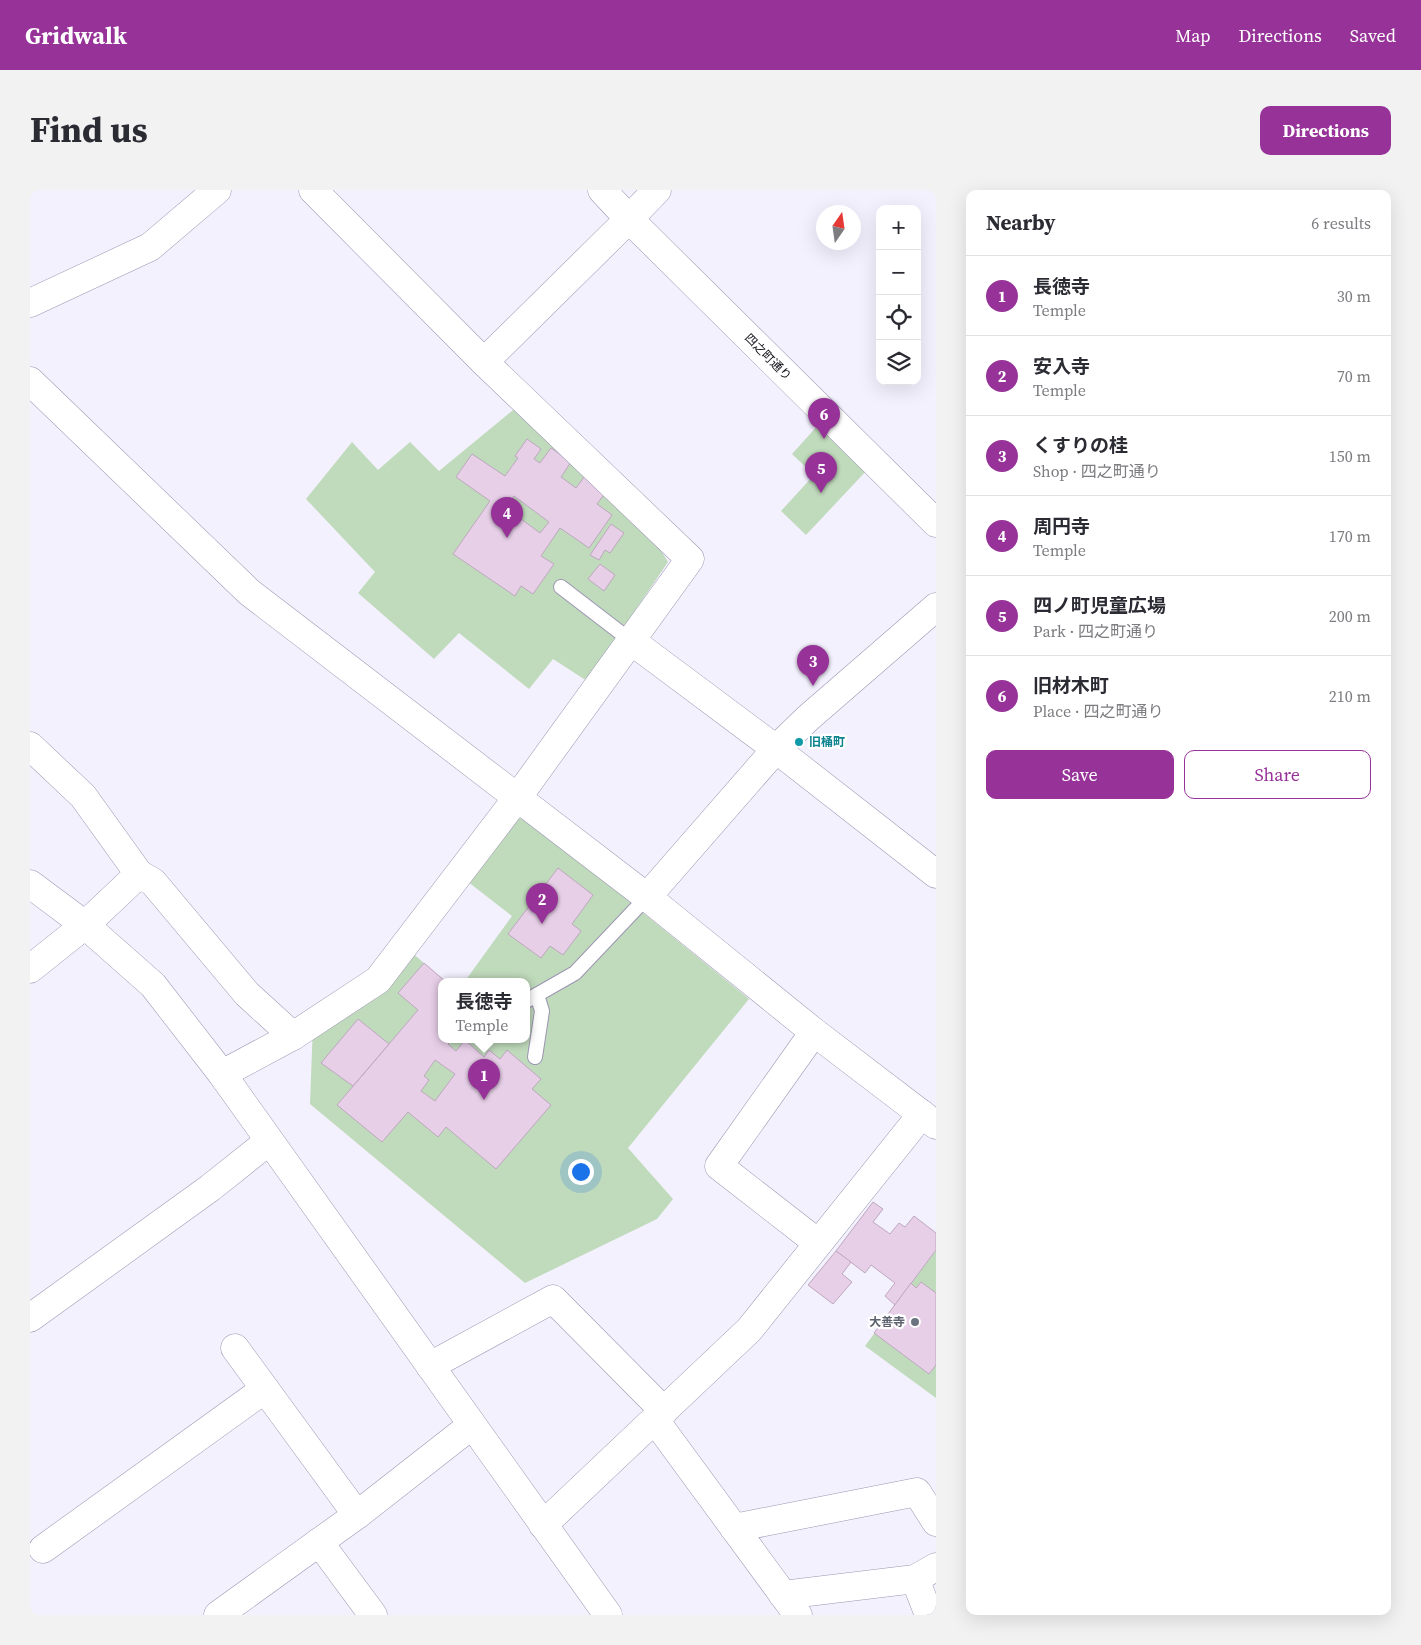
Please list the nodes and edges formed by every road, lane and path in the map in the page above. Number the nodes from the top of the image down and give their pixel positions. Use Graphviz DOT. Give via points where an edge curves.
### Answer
graph roads {
  1 [pos="217,190"];
  2 [pos="313,190"];
  3 [pos="602,190"];
  4 [pos="657,190"];
  5 [pos="629,219"];
  6 [pos="30,303"];
  7 [pos="484,362"];
  8 [pos="30,381"];
  9 [pos="936,523"];
  10 [pos="561,587"];
  11 [pos="936,608"];
  12 [pos="630,640"];
  13 [pos="30,746"];
  14 [pos="776,749"];
  15 [pos="517,798"];
  16 [pos="139,874"];
  17 [pos="936,874"];
  18 [pos="30,884"];
  19 [pos="647,897"];
  20 [pos="85,925"];
  21 [pos="30,968"];
  22 [pos="532,998"];
  23 [pos="814,1032"];
  24 [pos="293,1036"];
  25 [pos="535,1057"];
  26 [pos="222,1074"];
  27 [pos="929,1119"];
  28 [pos="269,1141"];
  29 [pos="818,1243"];
  30 [pos="30,1318"];
  31 [pos="235,1348"];
  32 [pos="430,1366"];
  33 [pos="265,1389"];
  34 [pos="660,1415"];
  35 [pos="472,1425"];
  36 [pos="357,1514"];
  37 [pos="936,1522"];
  38 [pos="543,1524"];
  39 [pos="734,1528"];
  40 [pos="319,1542"];
  41 [pos="43,1549"];
  42 [pos="925,1573"];
  43 [pos="790,1605"];
  44 [pos="360,1610"];
  45 [pos="218,1615"];
  46 [pos="608,1615"];
  47 [pos="929,1615"];
  1 -- 6 [label="street" via="150,247"];
  2 -- 7 [label="street"];
  3 -- 5 [label="street, 四之町通り"];
  4 -- 5 [label="street"];
  5 -- 7 [label="street"];
  5 -- 9 [label="street, 四之町通り"];
  7 -- 12 [label="street" via="690,559"];
  8 -- 15 [label="street" via="249,592"];
  10 -- 12 [label="lane"];
  11 -- 14 [label="street"];
  12 -- 14 [label="street"];
  12 -- 15 [label="street"];
  13 -- 16 [label="street" via="83,796"];
  14 -- 17 [label="street"];
  14 -- 19 [label="street"];
  15 -- 19 [label="street"];
  15 -- 24 [label="street" via="378,980"];
  16 -- 20 [label="street"];
  16 -- 24 [label="street" via="153,882 247,994"];
  18 -- 20 [label="street"];
  19 -- 22 [label="lane" via="575,973"];
  19 -- 23 [label="street"];
  20 -- 21 [label="street"];
  20 -- 26 [label="street" via="153,985"];
  22 -- 25 [label="lane" via="542,1011"];
  23 -- 27 [label="street"];
  23 -- 29 [label="street" via="719,1166"];
  24 -- 26 [label="street"];
  26 -- 28 [label="street"];
  27 -- 29 [label="street"];
  28 -- 30 [label="street" via="210,1188"];
  28 -- 32 [label="street"];
  29 -- 34 [label="street" via="749,1330"];
  31 -- 33 [label="street"];
  32 -- 34 [label="street" via="553,1299"];
  32 -- 35 [label="street"];
  33 -- 36 [label="street"];
  33 -- 41 [label="street"];
  34 -- 38 [label="street"];
  34 -- 39 [label="street"];
  35 -- 36 [label="street"];
  35 -- 38 [label="street"];
  36 -- 40 [label="street"];
  37 -- 39 [label="street" via="917,1492"];
  38 -- 46 [label="street"];
  39 -- 43 [label="street"];
  40 -- 44 [label="street"];
  40 -- 45 [label="street"];
  42 -- 43 [label="street"];
  42 -- 47 [label="street"];
}
